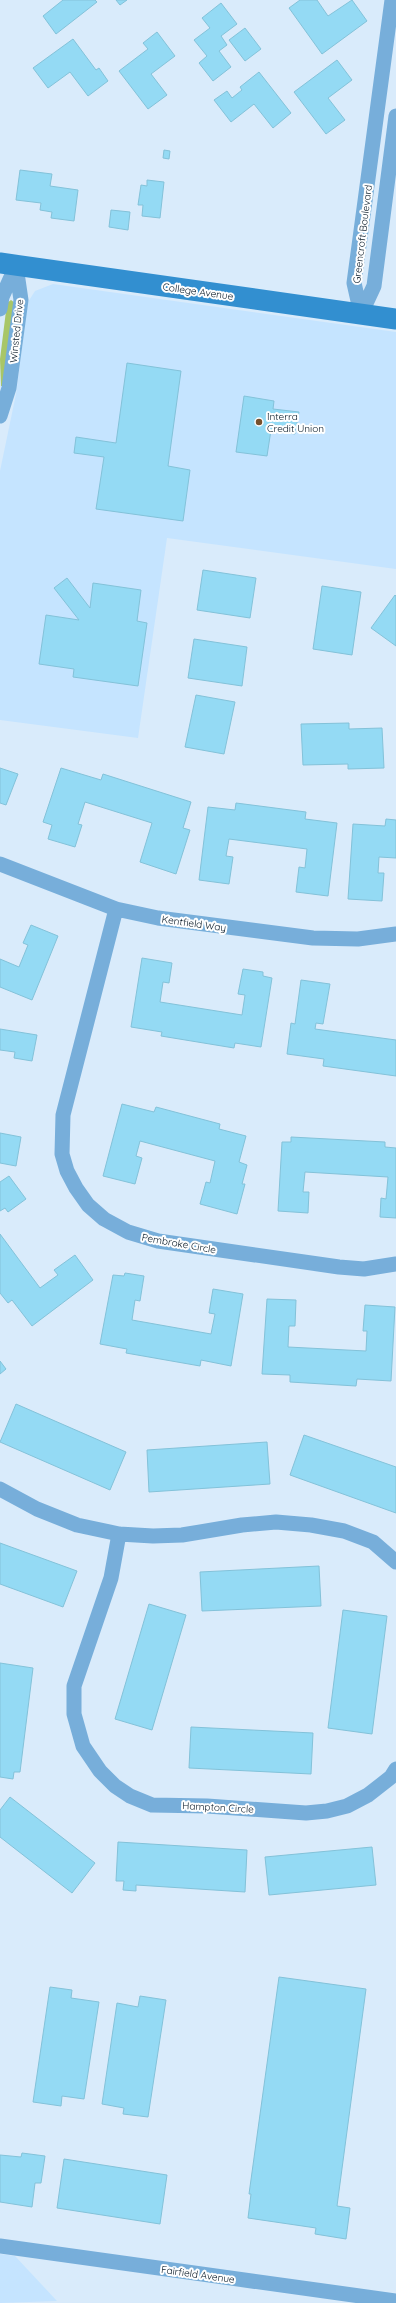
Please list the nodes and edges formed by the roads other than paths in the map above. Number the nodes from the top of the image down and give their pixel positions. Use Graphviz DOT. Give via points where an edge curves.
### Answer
graph roads {
  1 [pos="392,0"];
  2 [pos="396,116"];
  3 [pos="8,265"];
  4 [pos="0,309"];
  5 [pos="361,314"];
  6 [pos="396,319"];
  7 [pos="0,416"];
  8 [pos="0,864"];
  9 [pos="116,909"];
  10 [pos="396,934"];
  11 [pos="396,1264"];
  12 [pos="0,1479"];
  13 [pos="5,1491"];
  14 [pos="120,1534"];
  15 [pos="396,1562"];
  16 [pos="396,1769"];
  17 [pos="0,2246"];
  18 [pos="396,2301"];
  1 -- 5 [label="street, Greencroft Boulevard" via="354,283"];
  2 -- 5 [label="street, Greencroft Boulevard" via="374,286"];
  3 -- 4 [label="street, Winsted Drive"];
  3 -- 5 [label="main road, College Avenue"];
  3 -- 7 [label="street, Winsted Drive" via="21,300 9,388"];
  5 -- 6 [label="main road, College Avenue"];
  8 -- 9 [label="street, Kentfield Way"];
  9 -- 10 [label="street, Kentfield Way" via="158,918 313,938 358,939"];
  9 -- 11 [label="street, Pembroke Circle" via="68,1087 62,1122 62,1154 67,1171 88,1205 104,1220 128,1232 158,1241 340,1267 364,1269"];
  12 -- 13 [label="street"];
  13 -- 14 [label="street" via="37,1509 77,1524"];
  14 -- 15 [label="street" via="182,1535 276,1522 311,1525 344,1531 373,1542"];
  14 -- 16 [label="street, Hampton Circle" via="111,1578 74,1686 74,1714 83,1746 114,1786 130,1796 152,1804 306,1813 347,1806 368,1795 391,1777"];
  17 -- 18 [label="street, Fairfield Avenue"];
}
